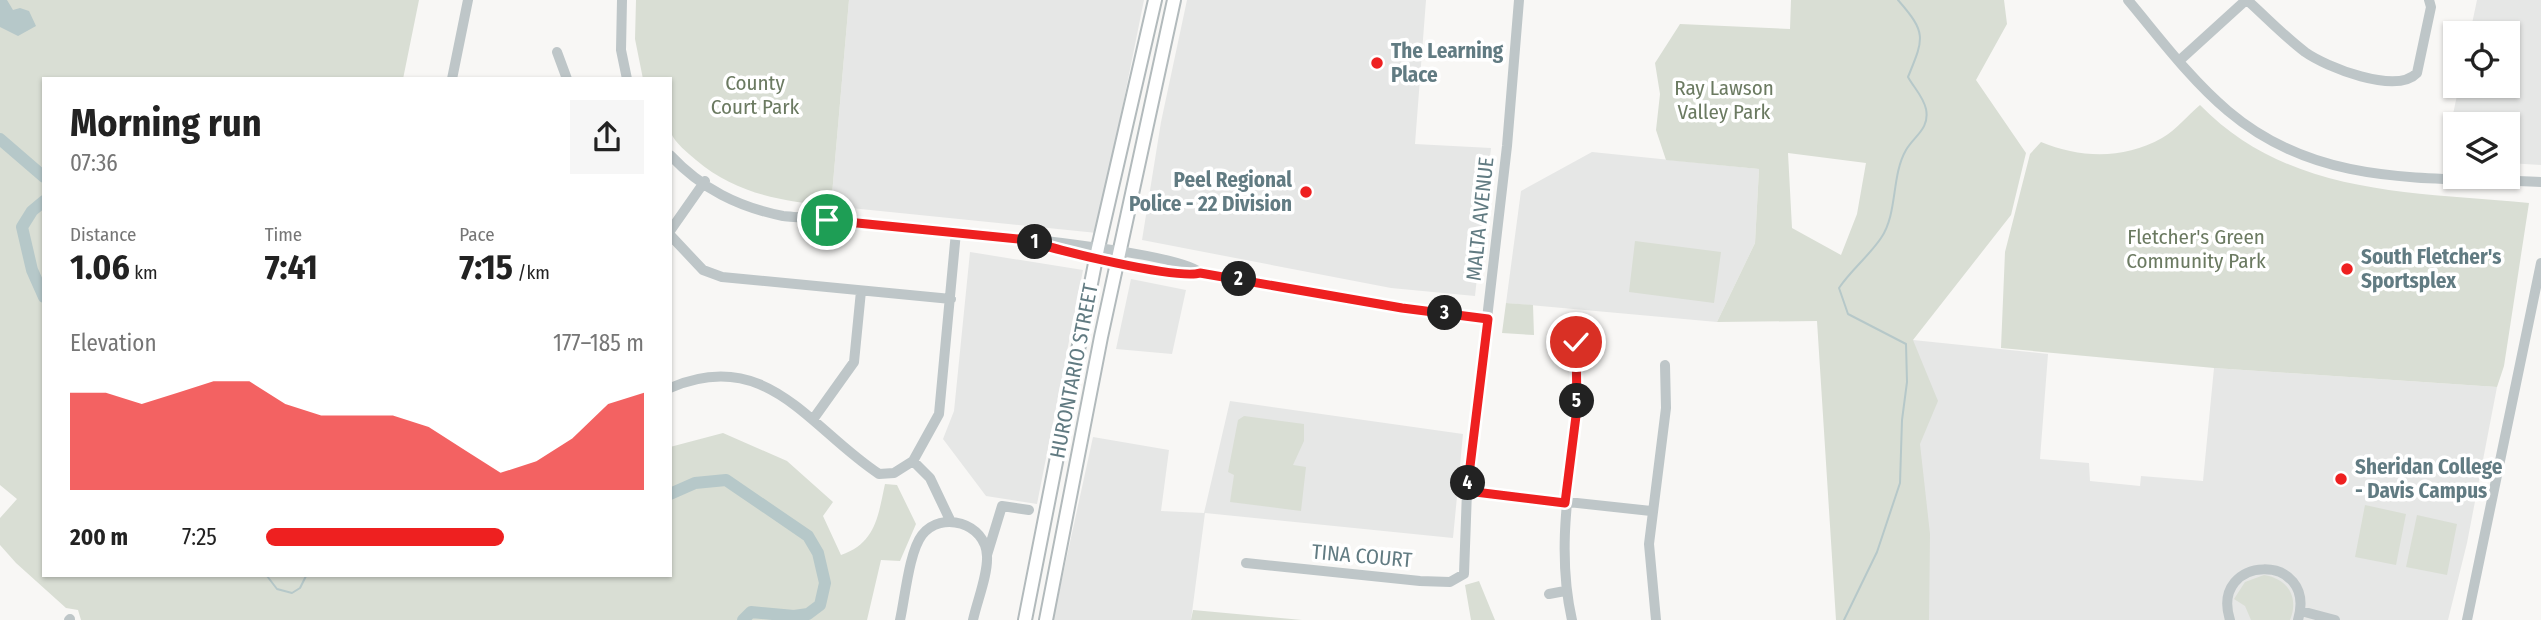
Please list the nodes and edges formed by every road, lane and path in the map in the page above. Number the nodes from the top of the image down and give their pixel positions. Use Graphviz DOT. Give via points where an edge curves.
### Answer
graph roads {
  1 [pos="468,0"];
  2 [pos="622,0"];
  3 [pos="1174,0"];
  4 [pos="1518,0"];
  5 [pos="2128,0"];
  6 [pos="2247,0"];
  7 [pos="2429,0"];
  8 [pos="1153,12"];
  9 [pos="1170,21"];
  10 [pos="557,52"];
  11 [pos="2180,60"];
  12 [pos="452,77"];
  13 [pos="566,77"];
  14 [pos="627,77"];
  15 [pos="672,157"];
  16 [pos="704,182"];
  17 [pos="2541,183"];
  18 [pos="672,230"];
  19 [pos="956,232"];
  20 [pos="672,235"];
  21 [pos="1097,253"];
  22 [pos="1119,257"];
  23 [pos="2541,263"];
  24 [pos="861,291"];
  25 [pos="951,299"];
  26 [pos="1488,319"];
  27 [pos="1581,326"];
  28 [pos="1665,365"];
  29 [pos="672,387"];
  30 [pos="814,418"];
  31 [pos="913,461"];
  32 [pos="1467,491"];
  33 [pos="1565,503"];
  34 [pos="1029,510"];
  35 [pos="1651,511"];
  36 [pos="955,521"];
  37 [pos="993,528"];
  38 [pos="987,556"];
  39 [pos="1246,563"];
  40 [pos="1466,566"];
  41 [pos="1565,591"];
  42 [pos="1549,594"];
  43 [pos="2299,615"];
  44 [pos="900,620"];
  45 [pos="973,620"];
  46 [pos="1026,620"];
  47 [pos="1045,620"];
  48 [pos="1572,620"];
  49 [pos="1656,620"];
  50 [pos="2231,620"];
  51 [pos="2335,620"];
  52 [pos="2467,620"];
  1 -- 12 [label="street"];
  2 -- 14 [label="street" via="621,50"];
  3 -- 9 [label="main road, HURONTARIO STREET"];
  4 -- 26 [label="street, MALTA AVENUE"];
  5 -- 11 [label="street"];
  6 -- 7 [label="street" via="2306,53 2360,77 2402,82 2417,73"];
  6 -- 11 [label="street"];
  8 -- 9 [label="main road"];
  8 -- 21 [label="main road, HURONTARIO STREET"];
  9 -- 22 [label="main road, HURONTARIO STREET"];
  10 -- 13 [label="street"];
  11 -- 17 [label="street" via="2227,110 2301,157 2349,171 2385,175"];
  15 -- 16 [label="street"];
  16 -- 18 [label="street"];
  16 -- 19 [label="street" via="736,202 783,216"];
  19 -- 21 [label="street" via="1049,239"];
  19 -- 25 [label="street"];
  20 -- 24 [label="street" via="703,270 722,277"];
  21 -- 22 [label="street"];
  21 -- 46 [label="main road, HURONTARIO STREET"];
  22 -- 26 [label="street" via="1193,275"];
  22 -- 47 [label="main road, HURONTARIO STREET"];
  23 -- 52 [label="street"];
  24 -- 25 [label="street"];
  24 -- 30 [label="street" via="854,362"];
  25 -- 31 [label="street" via="939,414"];
  26 -- 32 [label="street, MALTA AVENUE"];
  27 -- 33 [label="street" via="1576,342 1577,408"];
  28 -- 35 [label="street" via="1666,408"];
  29 -- 30 [label="street" via="694,379 732,376 778,392"];
  30 -- 31 [label="street" via="879,474 894,473"];
  31 -- 36 [label="street" via="930,478"];
  32 -- 33 [label="street"];
  32 -- 40 [label="street, MALTA AVENUE"];
  33 -- 35 [label="street"];
  33 -- 41 [label="street"];
  34 -- 37 [label="street" via="1002,506"];
  35 -- 49 [label="street" via="1649,544"];
  36 -- 37 [label="street"];
  36 -- 38 [label="street" via="975,532"];
  36 -- 44 [label="street" via="934,526 921,536"];
  37 -- 38 [label="street"];
  38 -- 45 [label="street"];
  39 -- 40 [label="street, TINA COURT" via="1450,582 1464,574"];
  41 -- 42 [label="street"];
  41 -- 48 [label="street"];
  43 -- 50 [label="street" via="2301,601 2293,582 2277,570 2258,569 2241,576 2230,590"];
  43 -- 51 [label="street"];
}
